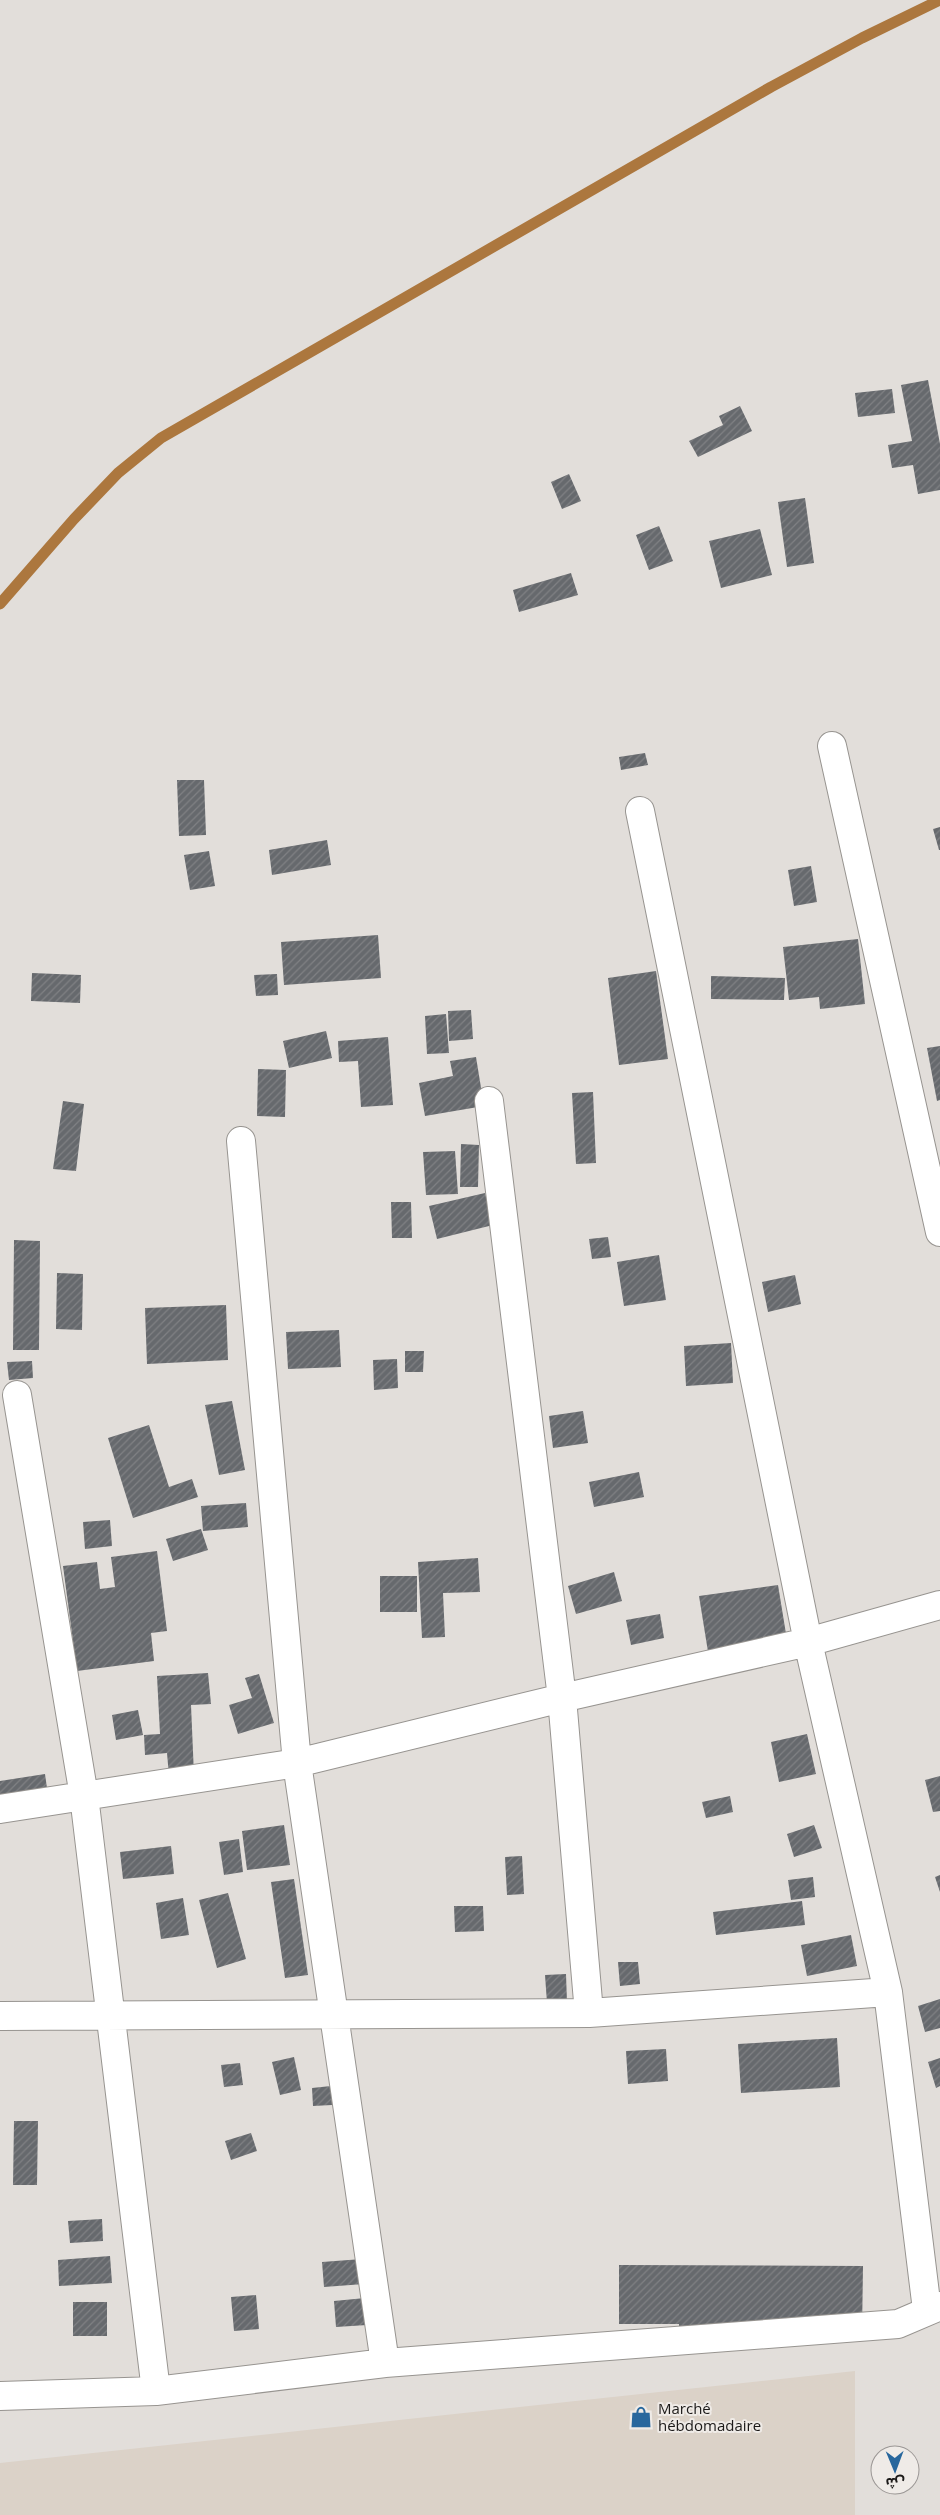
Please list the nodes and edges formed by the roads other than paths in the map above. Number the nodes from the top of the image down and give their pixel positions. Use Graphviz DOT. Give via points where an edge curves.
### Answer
graph roads {
  1 [pos="832,746"];
  2 [pos="640,810"];
  3 [pos="489,1101"];
  4 [pos="241,1141"];
  5 [pos="940,1232"];
  6 [pos="16,1395"];
  7 [pos="940,1606"];
  8 [pos="808,1642"];
  9 [pos="562,1698"];
  10 [pos="297,1763"];
  11 [pos="84,1796"];
  12 [pos="0,1809"];
  13 [pos="888,1992"];
  14 [pos="334,2013"];
  15 [pos="589,2013"];
  16 [pos="111,2014"];
  17 [pos="0,2016"];
  18 [pos="934,2308"];
  19 [pos="385,2363"];
  20 [pos="156,2391"];
  21 [pos="0,2396"];
  1 -- 5 [label="street"];
  2 -- 8 [label="street"];
  3 -- 9 [label="street"];
  4 -- 10 [label="street"];
  6 -- 11 [label="street"];
  7 -- 8 [label="street"];
  8 -- 9 [label="street"];
  8 -- 13 [label="street"];
  9 -- 10 [label="street"];
  9 -- 15 [label="street"];
  10 -- 11 [label="street"];
  10 -- 14 [label="street"];
  11 -- 12 [label="street"];
  11 -- 16 [label="street"];
  13 -- 15 [label="street"];
  13 -- 18 [label="street"];
  14 -- 15 [label="street"];
  14 -- 16 [label="street"];
  14 -- 19 [label="street"];
  16 -- 17 [label="street"];
  16 -- 20 [label="street"];
  18 -- 19 [label="street" via="898,2324"];
  19 -- 20 [label="street"];
  20 -- 21 [label="street"];
}
